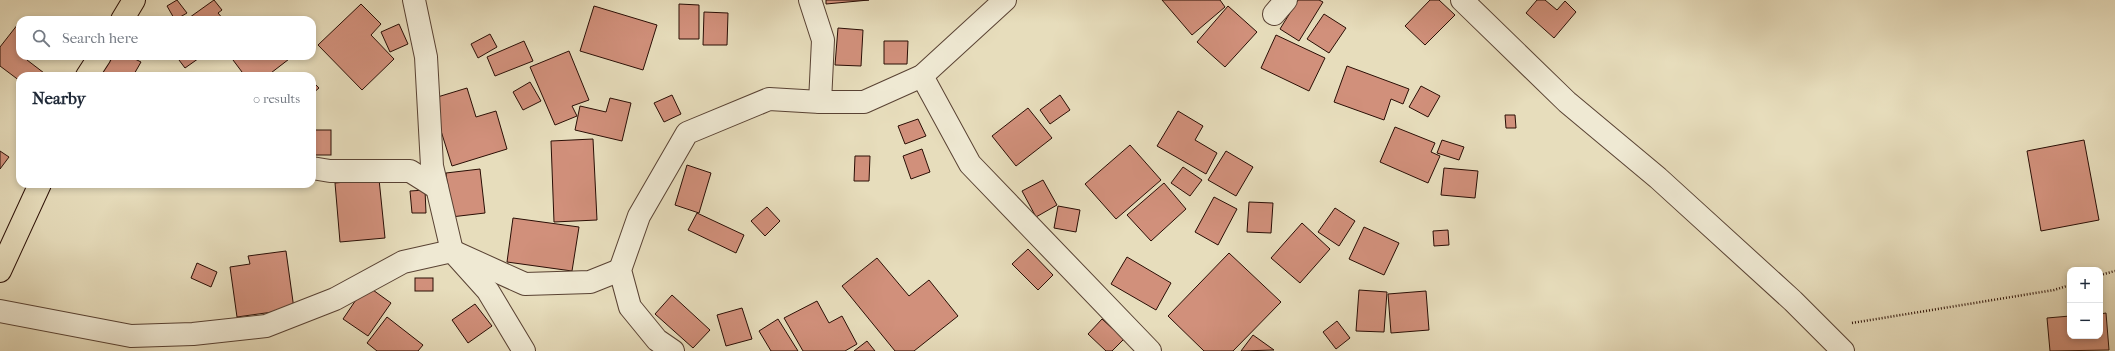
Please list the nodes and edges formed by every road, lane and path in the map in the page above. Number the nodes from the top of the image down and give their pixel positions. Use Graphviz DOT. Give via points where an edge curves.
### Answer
graph roads {
  1 [pos="134,0"];
  2 [pos="414,0"];
  3 [pos="810,0"];
  4 [pos="1004,0"];
  5 [pos="1462,0"];
  6 [pos="124,16"];
  7 [pos="98,60"];
  8 [pos="90,72"];
  9 [pos="922,76"];
  10 [pos="820,102"];
  11 [pos="316,169"];
  12 [pos="38,188"];
  13 [pos="437,188"];
  14 [pos="452,251"];
  15 [pos="620,270"];
  16 [pos="0,271"];
  17 [pos="2115,271"];
  18 [pos="2103,274"];
  19 [pos="2067,286"];
  20 [pos="0,311"];
  21 [pos="1820,328"];
  22 [pos="524,351"];
  23 [pos="673,351"];
  24 [pos="1150,351"];
  25 [pos="1843,351"];
  1 -- 6 [label="main road"];
  2 -- 13 [label="street" via="426,57 432,166"];
  3 -- 10 [label="street" via="823,40"];
  4 -- 9 [label="street"];
  5 -- 21 [label="street" via="1567,102 1658,178 1793,300"];
  7 -- 8 [label="main road"];
  9 -- 10 [label="street" via="864,102"];
  9 -- 24 [label="street" via="970,164"];
  10 -- 15 [label="street" via="769,98 687,133 639,216"];
  11 -- 13 [label="street" via="410,171"];
  12 -- 16 [label="main road"];
  13 -- 14 [label="street"];
  14 -- 15 [label="street" via="525,284 590,282"];
  14 -- 20 [label="street" via="403,262 335,300 266,326 193,334 131,336"];
  14 -- 22 [label="street" via="488,291"];
  15 -- 23 [label="street" via="630,307 657,340"];
  17 -- 18 [label="path"];
  19 -- 21 [label="path"];
  21 -- 25 [label="street"];
}
